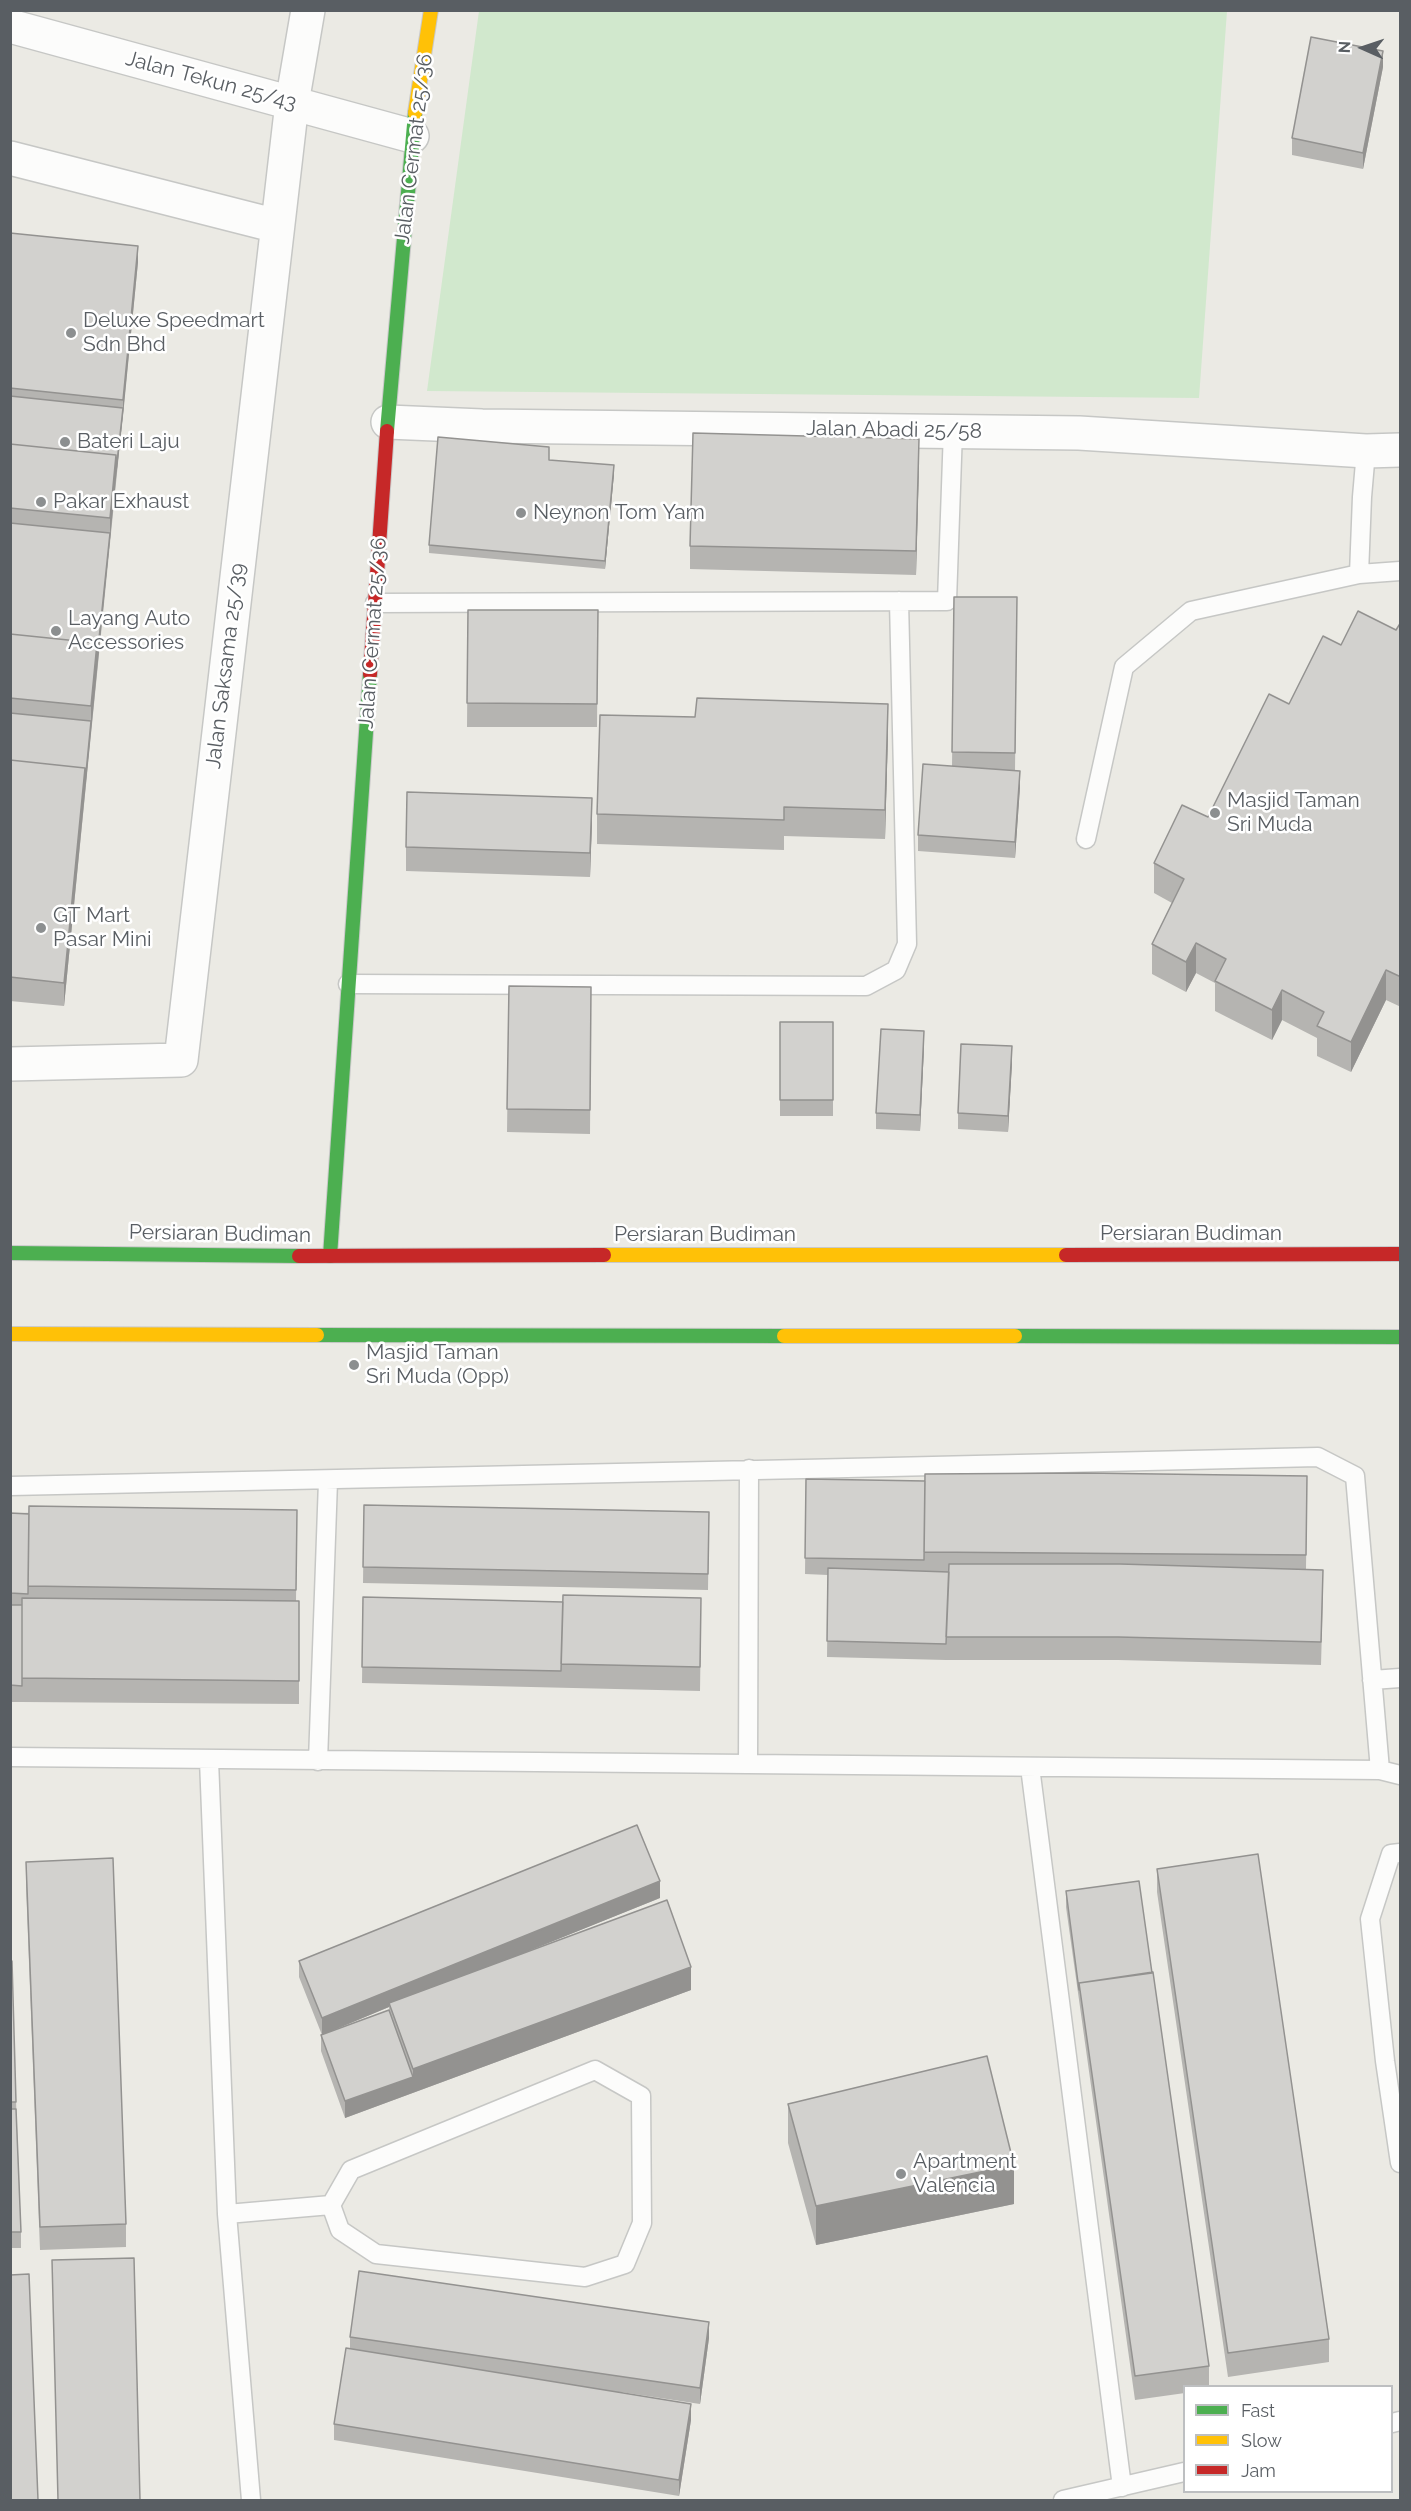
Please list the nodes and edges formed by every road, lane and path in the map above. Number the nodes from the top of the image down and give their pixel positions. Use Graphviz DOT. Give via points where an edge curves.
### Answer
graph roads {
  1 [pos="308,10"];
  2 [pos="431,10"];
  3 [pos="10,26"];
  4 [pos="291,103"];
  5 [pos="412,136"];
  6 [pos="10,158"];
  7 [pos="278,226"];
  8 [pos="388,422"];
  9 [pos="953,430"];
  10 [pos="1401,450"];
  11 [pos="1366,451"];
  12 [pos="1401,571"];
  13 [pos="1359,574"];
  14 [pos="899,601"];
  15 [pos="375,603"];
  16 [pos="1086,839"];
  17 [pos="348,984"];
  18 [pos="10,1064"];
  19 [pos="10,1253"];
  20 [pos="1401,1254"];
  21 [pos="330,1256"];
  22 [pos="10,1334"];
  23 [pos="1401,1337"];
  24 [pos="749,1469"];
  25 [pos="328,1481"];
  26 [pos="10,1486"];
  27 [pos="1401,1678"];
  28 [pos="1372,1680"];
  29 [pos="10,1757"];
  30 [pos="209,1760"];
  31 [pos="318,1761"];
  32 [pos="748,1764"];
  33 [pos="1030,1767"];
  34 [pos="1380,1770"];
  35 [pos="1401,1775"];
  36 [pos="1401,1853"];
  37 [pos="1401,2163"];
  38 [pos="331,2205"];
  39 [pos="227,2214"];
  40 [pos="1183,2472"];
  41 [pos="1122,2487"];
  42 [pos="251,2500"];
  43 [pos="1063,2500"];
  1 -- 4 [label="street"];
  2 -- 5 [label="main road, Jalan Cermat 25/36"];
  3 -- 4 [label="street, Jalan Tekun 25/43"];
  4 -- 5 [label="street, Jalan Tekun 25/43"];
  4 -- 7 [label="street, Jalan Saksama 25/39"];
  5 -- 8 [label="main road, Jalan Cermat 25/36"];
  6 -- 7 [label="street"];
  7 -- 18 [label="street, Jalan Saksama 25/39" via="181,1060"];
  8 -- 9 [label="street, Jalan Abadi 25/58"];
  8 -- 15 [label="main road, Jalan Cermat 25/36"];
  9 -- 11 [label="street, Jalan Abadi 25/58" via="1079,433"];
  9 -- 14 [label="lane" via="947,601"];
  10 -- 11 [label="street, Jalan Abadi 25/58"];
  11 -- 13 [label="lane"];
  12 -- 13 [label="lane"];
  13 -- 16 [label="lane" via="1191,611 1124,667"];
  14 -- 15 [label="lane"];
  14 -- 17 [label="lane" via="907,944 896,970 866,986"];
  15 -- 17 [label="main road, Jalan Cermat 25/36"];
  17 -- 21 [label="main road, Jalan Cermat 25/36"];
  19 -- 21 [label="main road, Persiaran Budiman"];
  20 -- 21 [label="main road, Persiaran Budiman"];
  22 -- 23 [label="main road"];
  24 -- 25 [label="lane"];
  24 -- 28 [label="lane" via="1318,1457 1355,1476"];
  24 -- 32 [label="lane"];
  25 -- 26 [label="lane"];
  25 -- 31 [label="lane"];
  27 -- 28 [label="lane"];
  28 -- 34 [label="lane"];
  29 -- 30 [label="lane"];
  30 -- 31 [label="lane"];
  30 -- 39 [label="lane"];
  31 -- 32 [label="lane"];
  32 -- 33 [label="lane"];
  33 -- 34 [label="lane"];
  33 -- 41 [label="lane"];
  34 -- 35 [label="lane"];
  36 -- 37 [label="lane" via="1392,1854 1370,1919 1385,2061"];
  38 -- 38 [label="lane" via="351,2170 595,2070 642,2096 642,2223 625,2264 585,2277 376,2254 340,2230"];
  38 -- 39 [label="lane"];
  39 -- 42 [label="lane"];
  40 -- 41 [label="lane"];
  41 -- 43 [label="lane"];
}
